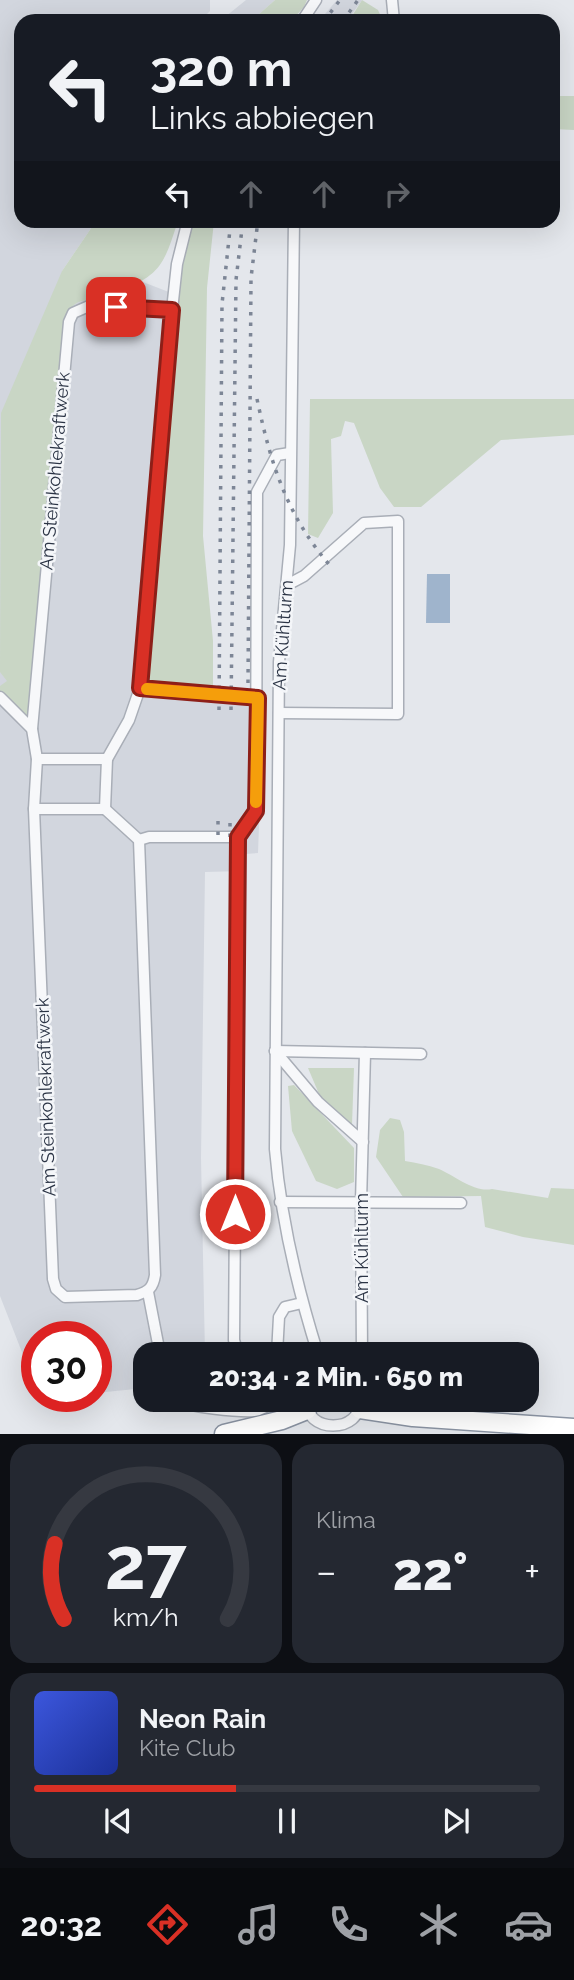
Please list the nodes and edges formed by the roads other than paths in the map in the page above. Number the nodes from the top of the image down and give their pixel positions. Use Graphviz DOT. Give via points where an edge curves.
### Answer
graph roads {
  1 [pos="186,228"];
  2 [pos="294,228"];
  3 [pos="172,310"];
  4 [pos="290,453"];
  5 [pos="287,585"];
  6 [pos="140,688"];
  7 [pos="0,697"];
  8 [pos="258,698"];
  9 [pos="279,713"];
  10 [pos="32,729"];
  11 [pos="37,759"];
  12 [pos="107,759"];
  13 [pos="34,809"];
  14 [pos="105,809"];
  15 [pos="238,837"];
  16 [pos="139,840"];
  17 [pos="275,1051"];
  18 [pos="365,1053"];
  19 [pos="421,1054"];
  20 [pos="363,1142"];
  21 [pos="280,1202"];
  22 [pos="361,1202"];
  23 [pos="461,1203"];
  24 [pos="148,1292"];
  25 [pos="302,1303"];
  26 [pos="158,1342"];
  27 [pos="236,1342"];
  28 [pos="278,1342"];
  29 [pos="314,1342"];
  30 [pos="362,1342"];
  31 [pos="296,1412"];
  32 [pos="309,1412"];
  33 [pos="357,1412"];
  34 [pos="393,1412"];
  35 [pos="574,1428"];
  36 [pos="224,1434"];
  1 -- 3 [label="street"];
  2 -- 4 [label="street, Am Kühlturm"];
  3 -- 6 [label="street"];
  3 -- 10 [label="street, Am Steinkohlekraftwerk" via="89,306 73,313 69,322"];
  4 -- 5 [label="street, Am Kühlturm"];
  4 -- 8 [label="street" via="277,455 257,492"];
  5 -- 9 [label="street, Am Kühlturm"];
  5 -- 9 [label="street" via="304,576 364,523 398,521 398,714"];
  6 -- 8 [label="street"];
  6 -- 12 [label="street" via="129,720"];
  7 -- 10 [label="street"];
  8 -- 15 [label="street" via="256,811"];
  9 -- 17 [label="street, Am Kühlturm"];
  10 -- 11 [label="street, Am Steinkohlekraftwerk"];
  11 -- 12 [label="street"];
  11 -- 13 [label="street, Am Steinkohlekraftwerk"];
  12 -- 14 [label="street"];
  13 -- 14 [label="street"];
  13 -- 24 [label="street, Am Steinkohlekraftwerk" via="53,1279 65,1297"];
  14 -- 16 [label="street"];
  15 -- 16 [label="street"];
  15 -- 27 [label="street"];
  16 -- 24 [label="street" via="156,1276"];
  17 -- 18 [label="street"];
  17 -- 20 [label="street" via="318,1102"];
  17 -- 21 [label="street, Am Kühlturm"];
  18 -- 19 [label="street"];
  18 -- 20 [label="street, Am Kühlturm"];
  20 -- 22 [label="street, Am Kühlturm"];
  21 -- 22 [label="street"];
  21 -- 25 [label="street, Am Kühlturm"];
  22 -- 23 [label="street"];
  22 -- 30 [label="street, Am Kühlturm"];
  24 -- 26 [label="street"];
  25 -- 28 [label="street" via="285,1307 279,1317"];
  25 -- 29 [label="street, Am Kühlturm"];
  31 -- 36 [label="highway" via="282,1420"];
  32 -- 33 [label="street" via="320,1430 337,1433 353,1425"];
  34 -- 35 [label="highway"];
}
